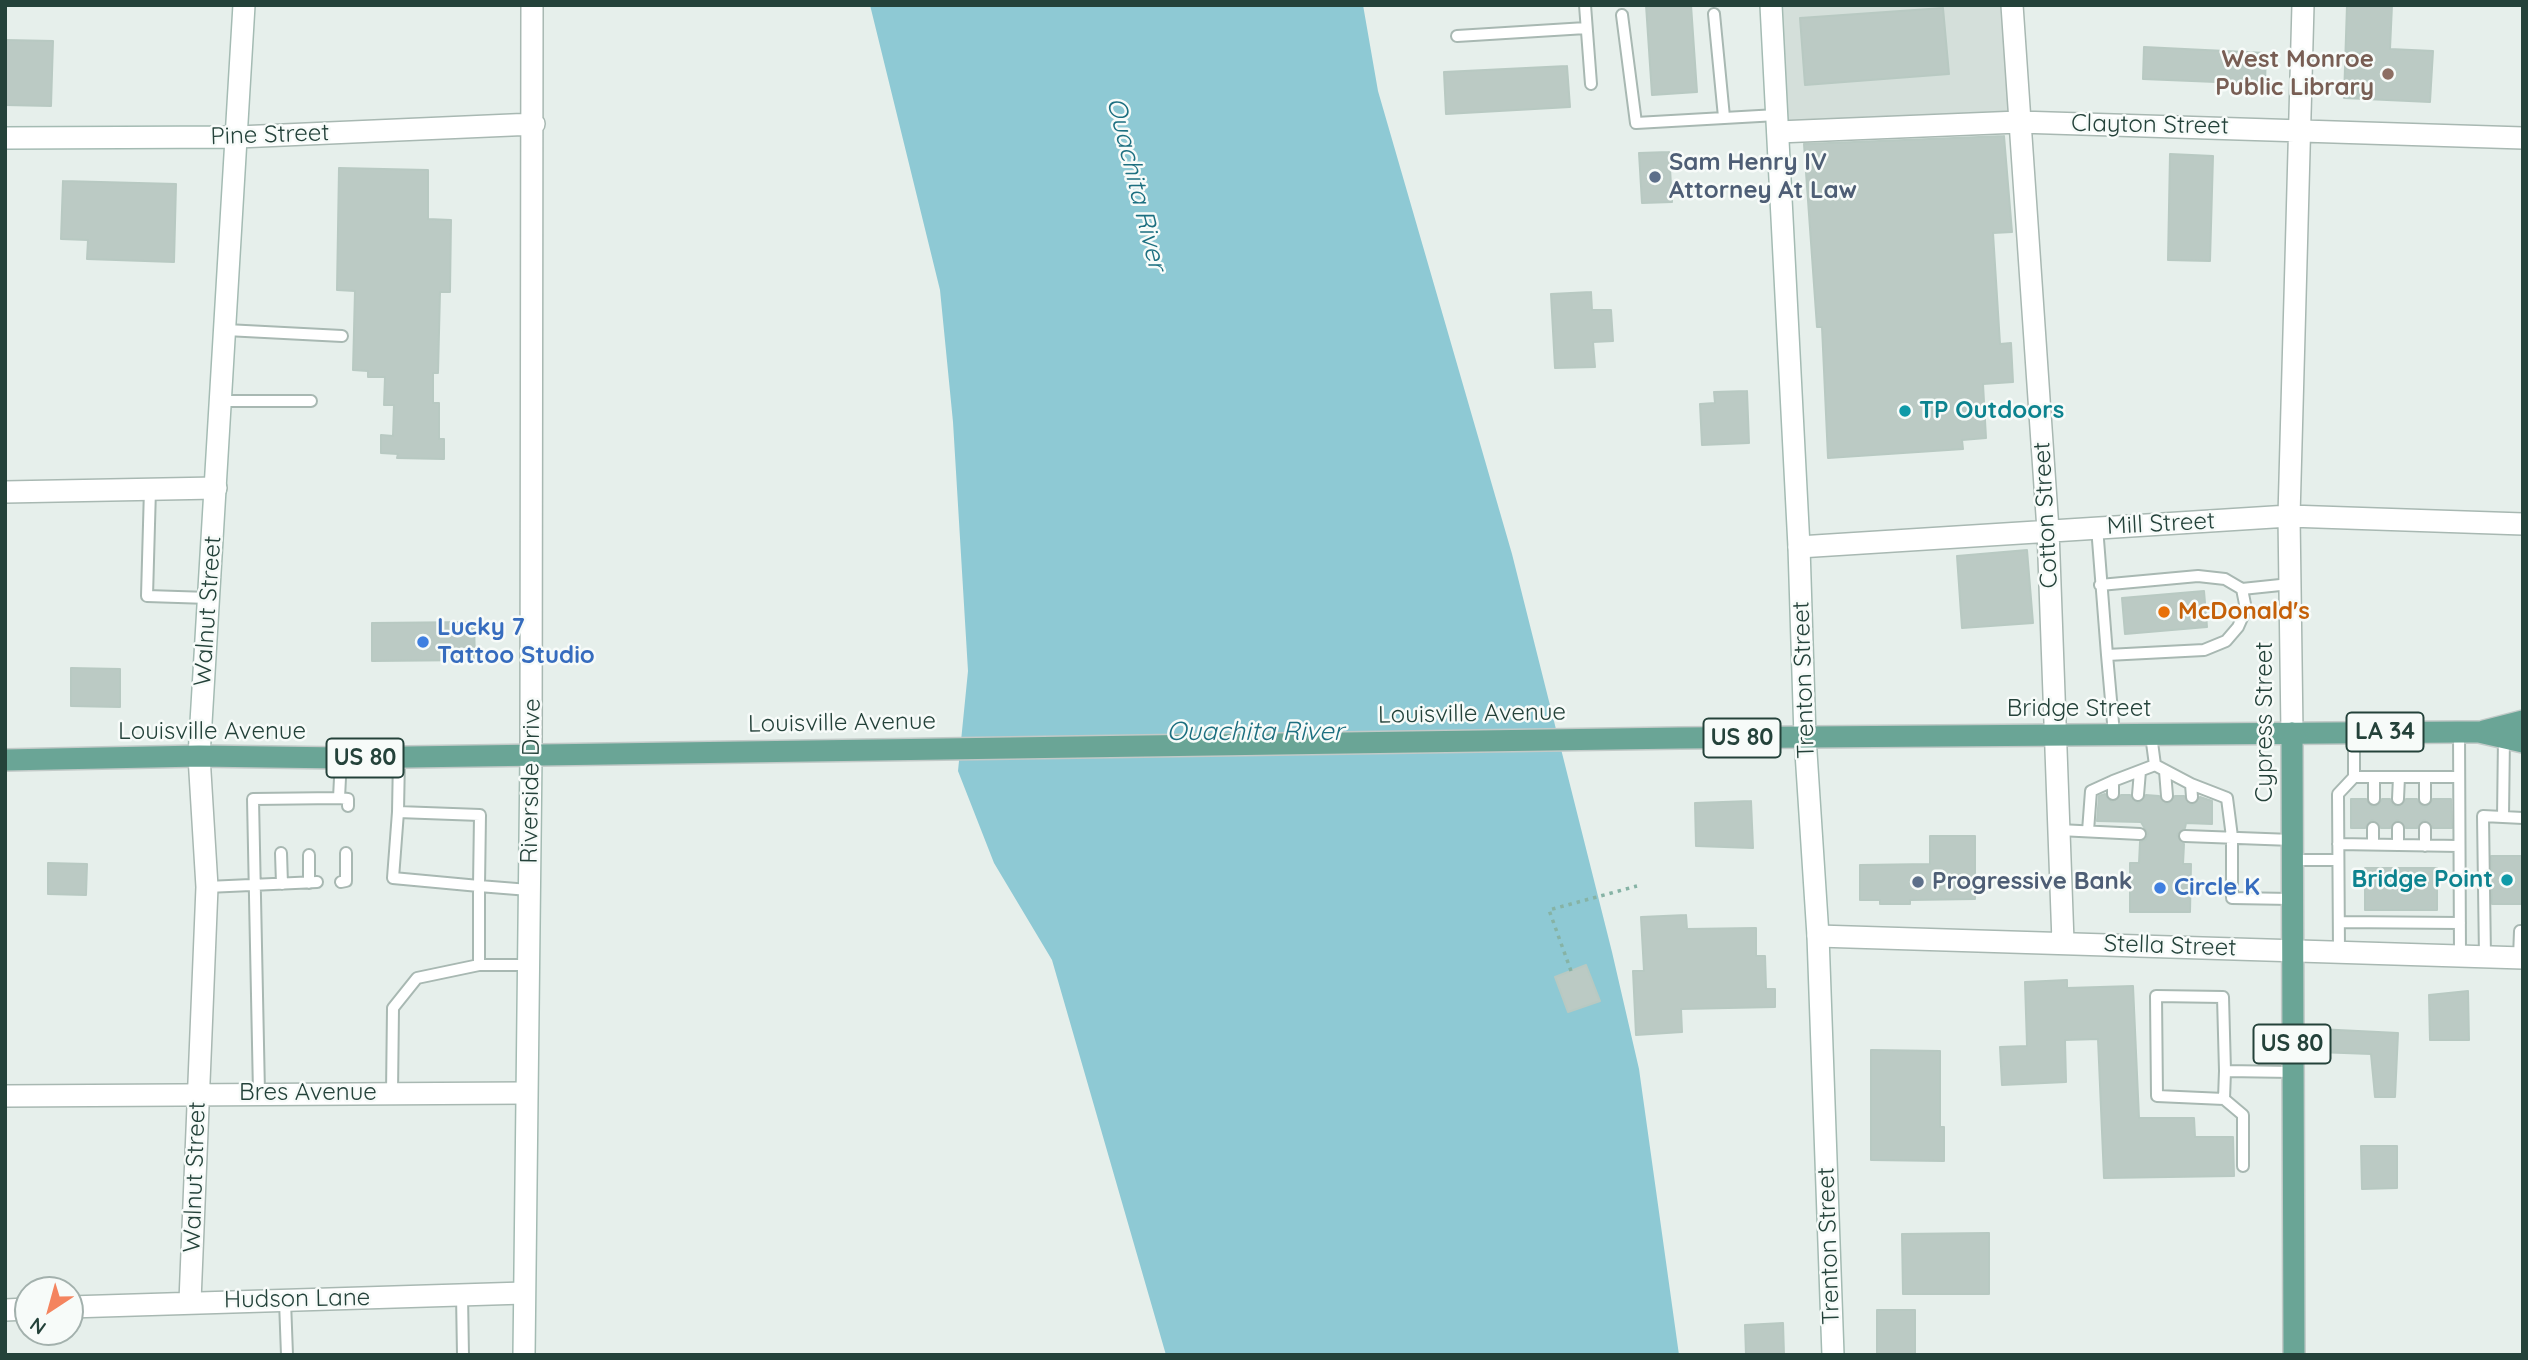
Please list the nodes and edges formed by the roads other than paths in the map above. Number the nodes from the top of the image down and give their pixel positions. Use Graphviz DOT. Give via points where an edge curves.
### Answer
graph roads {
  1 [pos="244,5"];
  2 [pos="532,5"];
  3 [pos="1585,5"];
  4 [pos="1771,5"];
  5 [pos="2012,5"];
  6 [pos="2303,5"];
  7 [pos="1714,13"];
  8 [pos="1622,15"];
  9 [pos="1586,28"];
  10 [pos="1457,36"];
  11 [pos="1591,84"];
  12 [pos="1724,117"];
  13 [pos="2019,122"];
  14 [pos="1777,123"];
  15 [pos="534,124"];
  16 [pos="2300,129"];
  17 [pos="238,137"];
  18 [pos="5,138"];
  19 [pos="2523,138"];
  20 [pos="226,330"];
  21 [pos="342,336"];
  22 [pos="222,401"];
  23 [pos="311,401"];
  24 [pos="216,488"];
  25 [pos="150,489"];
  26 [pos="5,492"];
  27 [pos="2290,516"];
  28 [pos="2523,524"];
  29 [pos="2097,527"];
  30 [pos="2048,530"];
  31 [pos="1800,547"];
  32 [pos="2290,584"];
  33 [pos="2100,585"];
  34 [pos="2242,589"];
  35 [pos="209,598"];
  36 [pos="2106,655"];
  37 [pos="2523,721"];
  38 [pos="2469,732"];
  39 [pos="2292,733"];
  40 [pos="2354,733"];
  41 [pos="2114,734"];
  42 [pos="2056,735"];
  43 [pos="2151,735"];
  44 [pos="1805,737"];
  45 [pos="1679,738"];
  46 [pos="2513,739"];
  47 [pos="531,755"];
  48 [pos="199,756"];
  49 [pos="399,757"];
  50 [pos="341,758"];
  51 [pos="5,760"];
  52 [pos="2160,768"];
  53 [pos="2140,771"];
  54 [pos="2354,777"];
  55 [pos="2374,777"];
  56 [pos="2399,777"];
  57 [pos="2425,777"];
  58 [pos="2459,777"];
  59 [pos="2113,781"];
  60 [pos="2191,784"];
  61 [pos="2113,794"];
  62 [pos="2138,795"];
  63 [pos="2166,796"];
  64 [pos="2192,797"];
  65 [pos="2374,799"];
  66 [pos="2398,799"];
  67 [pos="2425,799"];
  68 [pos="398,812"];
  69 [pos="2459,816"];
  70 [pos="2483,816"];
  71 [pos="2503,817"];
  72 [pos="2523,818"];
  73 [pos="2192,823"];
  74 [pos="2373,828"];
  75 [pos="2398,828"];
  76 [pos="2425,828"];
  77 [pos="2059,830"];
  78 [pos="2138,830"];
  79 [pos="2088,831"];
  80 [pos="2232,837"];
  81 [pos="2338,844"];
  82 [pos="2373,844"];
  83 [pos="2398,845"];
  84 [pos="2425,846"];
  85 [pos="2459,846"];
  86 [pos="2291,850"];
  87 [pos="281,853"];
  88 [pos="346,853"];
  89 [pos="309,855"];
  90 [pos="2338,860"];
  91 [pos="341,882"];
  92 [pos="282,884"];
  93 [pos="256,885"];
  94 [pos="480,886"];
  95 [pos="207,887"];
  96 [pos="529,890"];
  97 [pos="2291,899"];
  98 [pos="2339,922"];
  99 [pos="2460,923"];
  100 [pos="2523,931"];
  101 [pos="1818,936"];
  102 [pos="2063,942"];
  103 [pos="2291,950"];
  104 [pos="2339,952"];
  105 [pos="2460,956"];
  106 [pos="2486,957"];
  107 [pos="2521,958"];
  108 [pos="479,964"];
  109 [pos="528,965"];
  110 [pos="2225,1071"];
  111 [pos="2293,1072"];
  112 [pos="199,1093"];
  113 [pos="260,1093"];
  114 [pos="392,1093"];
  115 [pos="526,1093"];
  116 [pos="5,1096"];
  117 [pos="2224,1099"];
  118 [pos="2243,1166"];
  119 [pos="524,1293"];
  120 [pos="461,1295"];
  121 [pos="285,1300"];
  122 [pos="190,1301"];
  123 [pos="84,1306"];
  124 [pos="287,1355"];
  125 [pos="463,1355"];
  126 [pos="524,1355"];
  127 [pos="1833,1355"];
  128 [pos="2294,1355"];
  1 -- 17 [label="street, Walnut Street"];
  2 -- 15 [label="street, Riverside Drive"];
  3 -- 9 [label="lane"];
  4 -- 14 [label="street, Trenton Street"];
  5 -- 13 [label="street, Cotton Street"];
  6 -- 16 [label="street, Cypress Street"];
  7 -- 12 [label="lane"];
  8 -- 12 [label="lane" via="1636,122"];
  9 -- 10 [label="lane"];
  9 -- 11 [label="lane"];
  12 -- 14 [label="lane"];
  13 -- 14 [label="street, Clayton Street"];
  13 -- 16 [label="street, Clayton Street"];
  13 -- 30 [label="street, Cotton Street"];
  14 -- 31 [label="street, Trenton Street"];
  15 -- 17 [label="street, Pine Street"];
  15 -- 47 [label="street, Riverside Drive"];
  16 -- 19 [label="street, Clayton Street"];
  16 -- 27 [label="street, Cypress Street"];
  17 -- 18 [label="street, Pine Street"];
  17 -- 20 [label="street, Walnut Street"];
  20 -- 21 [label="lane"];
  20 -- 22 [label="street, Walnut Street"];
  22 -- 23 [label="lane"];
  22 -- 24 [label="street, Walnut Street"];
  24 -- 25 [label="street"];
  24 -- 35 [label="street, Walnut Street"];
  25 -- 26 [label="street"];
  25 -- 35 [label="lane" via="148,596"];
  27 -- 28 [label="street, Mill Street"];
  27 -- 29 [label="street, Mill Street"];
  27 -- 32 [label="street, Cypress Street"];
  29 -- 30 [label="street, Mill Street"];
  29 -- 33 [label="lane"];
  30 -- 31 [label="street, Mill Street"];
  30 -- 42 [label="street, Cotton Street"];
  31 -- 44 [label="street, Trenton Street"];
  32 -- 34 [label="lane"];
  32 -- 39 [label="street, Cypress Street"];
  33 -- 34 [label="lane" via="2198,576 2225,579"];
  33 -- 36 [label="lane"];
  34 -- 36 [label="lane" via="2246,609 2226,641 2204,650"];
  35 -- 48 [label="street, Walnut Street"];
  36 -- 41 [label="lane"];
  37 -- 38 [label="main road, Bridge Street / LA 34"];
  38 -- 40 [label="main road, Bridge Street / LA 34"];
  38 -- 46 [label="main road, Bridge Street / LA 34"];
  38 -- 58 [label="lane"];
  39 -- 40 [label="main road, Bridge Street / LA 34"];
  39 -- 43 [label="main road, Bridge Street / US 80"];
  39 -- 86 [label="main road, Cypress Street / US 80"];
  40 -- 54 [label="lane"];
  41 -- 42 [label="main road, Bridge Street / US 80"];
  41 -- 43 [label="main road, Bridge Street / US 80"];
  42 -- 44 [label="main road, Bridge Street / US 80"];
  42 -- 77 [label="street, Cotton Street"];
  43 -- 52 [label="lane"];
  44 -- 45 [label="main road, Bridge Street / US 80"];
  44 -- 101 [label="street, Trenton Street"];
  45 -- 47 [label="main road, Louisville Avenue / US 80"];
  46 -- 71 [label="lane"];
  47 -- 49 [label="main road, Louisville Avenue / US 80"];
  47 -- 96 [label="street, Riverside Drive"];
  48 -- 50 [label="main road, Louisville Avenue / US 80"];
  48 -- 51 [label="main road, Louisville Avenue / US 80"];
  48 -- 95 [label="street, Walnut Street"];
  49 -- 50 [label="main road, Louisville Avenue / US 80"];
  49 -- 68 [label="lane"];
  50 -- 93 [label="lane" via="343,802 253,799"];
  52 -- 53 [label="lane"];
  52 -- 60 [label="lane"];
  52 -- 63 [label="lane"];
  53 -- 59 [label="lane"];
  53 -- 62 [label="lane"];
  54 -- 55 [label="lane"];
  54 -- 81 [label="lane" via="2338,794"];
  55 -- 56 [label="lane"];
  55 -- 65 [label="lane"];
  56 -- 57 [label="lane"];
  56 -- 66 [label="lane"];
  57 -- 58 [label="lane"];
  57 -- 67 [label="lane"];
  58 -- 69 [label="lane"];
  59 -- 61 [label="lane"];
  59 -- 79 [label="lane" via="2091,791"];
  60 -- 64 [label="lane"];
  60 -- 80 [label="lane" via="2227,798"];
  68 -- 94 [label="lane" via="480,816"];
  68 -- 94 [label="lane" via="393,878"];
  69 -- 70 [label="lane"];
  69 -- 85 [label="lane"];
  70 -- 71 [label="lane"];
  70 -- 106 [label="lane"];
  71 -- 72 [label="lane"];
  73 -- 80 [label="lane" via="2189,836"];
  74 -- 82 [label="lane"];
  75 -- 83 [label="lane"];
  76 -- 84 [label="lane"];
  77 -- 79 [label="lane"];
  77 -- 102 [label="street, Cotton Street"];
  78 -- 79 [label="lane" via="2111,827"];
  80 -- 86 [label="lane"];
  80 -- 97 [label="lane" via="2232,898"];
  81 -- 82 [label="lane"];
  81 -- 90 [label="lane"];
  82 -- 83 [label="lane"];
  83 -- 84 [label="lane"];
  84 -- 85 [label="lane"];
  85 -- 99 [label="lane"];
  86 -- 90 [label="lane"];
  86 -- 97 [label="main road, Cypress Street / US 80"];
  87 -- 92 [label="lane"];
  88 -- 91 [label="lane" via="346,881"];
  89 -- 92 [label="lane" via="313,883"];
  90 -- 98 [label="lane"];
  92 -- 93 [label="lane"];
  93 -- 95 [label="lane"];
  93 -- 113 [label="lane"];
  94 -- 96 [label="lane"];
  94 -- 108 [label="lane"];
  95 -- 112 [label="street, Walnut Street"];
  96 -- 109 [label="street, Riverside Drive"];
  97 -- 103 [label="main road, Cypress Street / US 80"];
  98 -- 99 [label="lane"];
  98 -- 104 [label="lane"];
  99 -- 105 [label="lane"];
  100 -- 107 [label="lane"];
  101 -- 102 [label="street, Stella Street"];
  101 -- 127 [label="street, Trenton Street"];
  102 -- 103 [label="street, Stella Street"];
  103 -- 104 [label="street, Stella Street"];
  103 -- 111 [label="main road, Cypress Street / US 80"];
  104 -- 105 [label="street, Stella Street"];
  105 -- 106 [label="street, Stella Street"];
  106 -- 107 [label="street, Stella Street"];
  108 -- 109 [label="lane"];
  108 -- 114 [label="lane" via="417,978 393,1008"];
  109 -- 115 [label="street, Riverside Drive"];
  110 -- 111 [label="lane"];
  110 -- 117 [label="lane"];
  110 -- 117 [label="lane" via="2223,997 2156,996 2157,1096"];
  111 -- 128 [label="main road, Cypress Street / US 80"];
  112 -- 113 [label="street, Bres Avenue"];
  112 -- 116 [label="street, Bres Avenue"];
  112 -- 122 [label="street, Walnut Street"];
  113 -- 114 [label="street, Bres Avenue"];
  114 -- 115 [label="street, Bres Avenue"];
  115 -- 119 [label="street, Riverside Drive"];
  117 -- 118 [label="lane" via="2243,1115"];
  119 -- 120 [label="street, Hudson Lane"];
  119 -- 126 [label="street, Riverside Drive"];
  120 -- 121 [label="street, Hudson Lane"];
  120 -- 125 [label="lane"];
  121 -- 122 [label="street, Hudson Lane"];
  121 -- 124 [label="lane"];
  122 -- 123 [label="street, Hudson Lane"];
}
